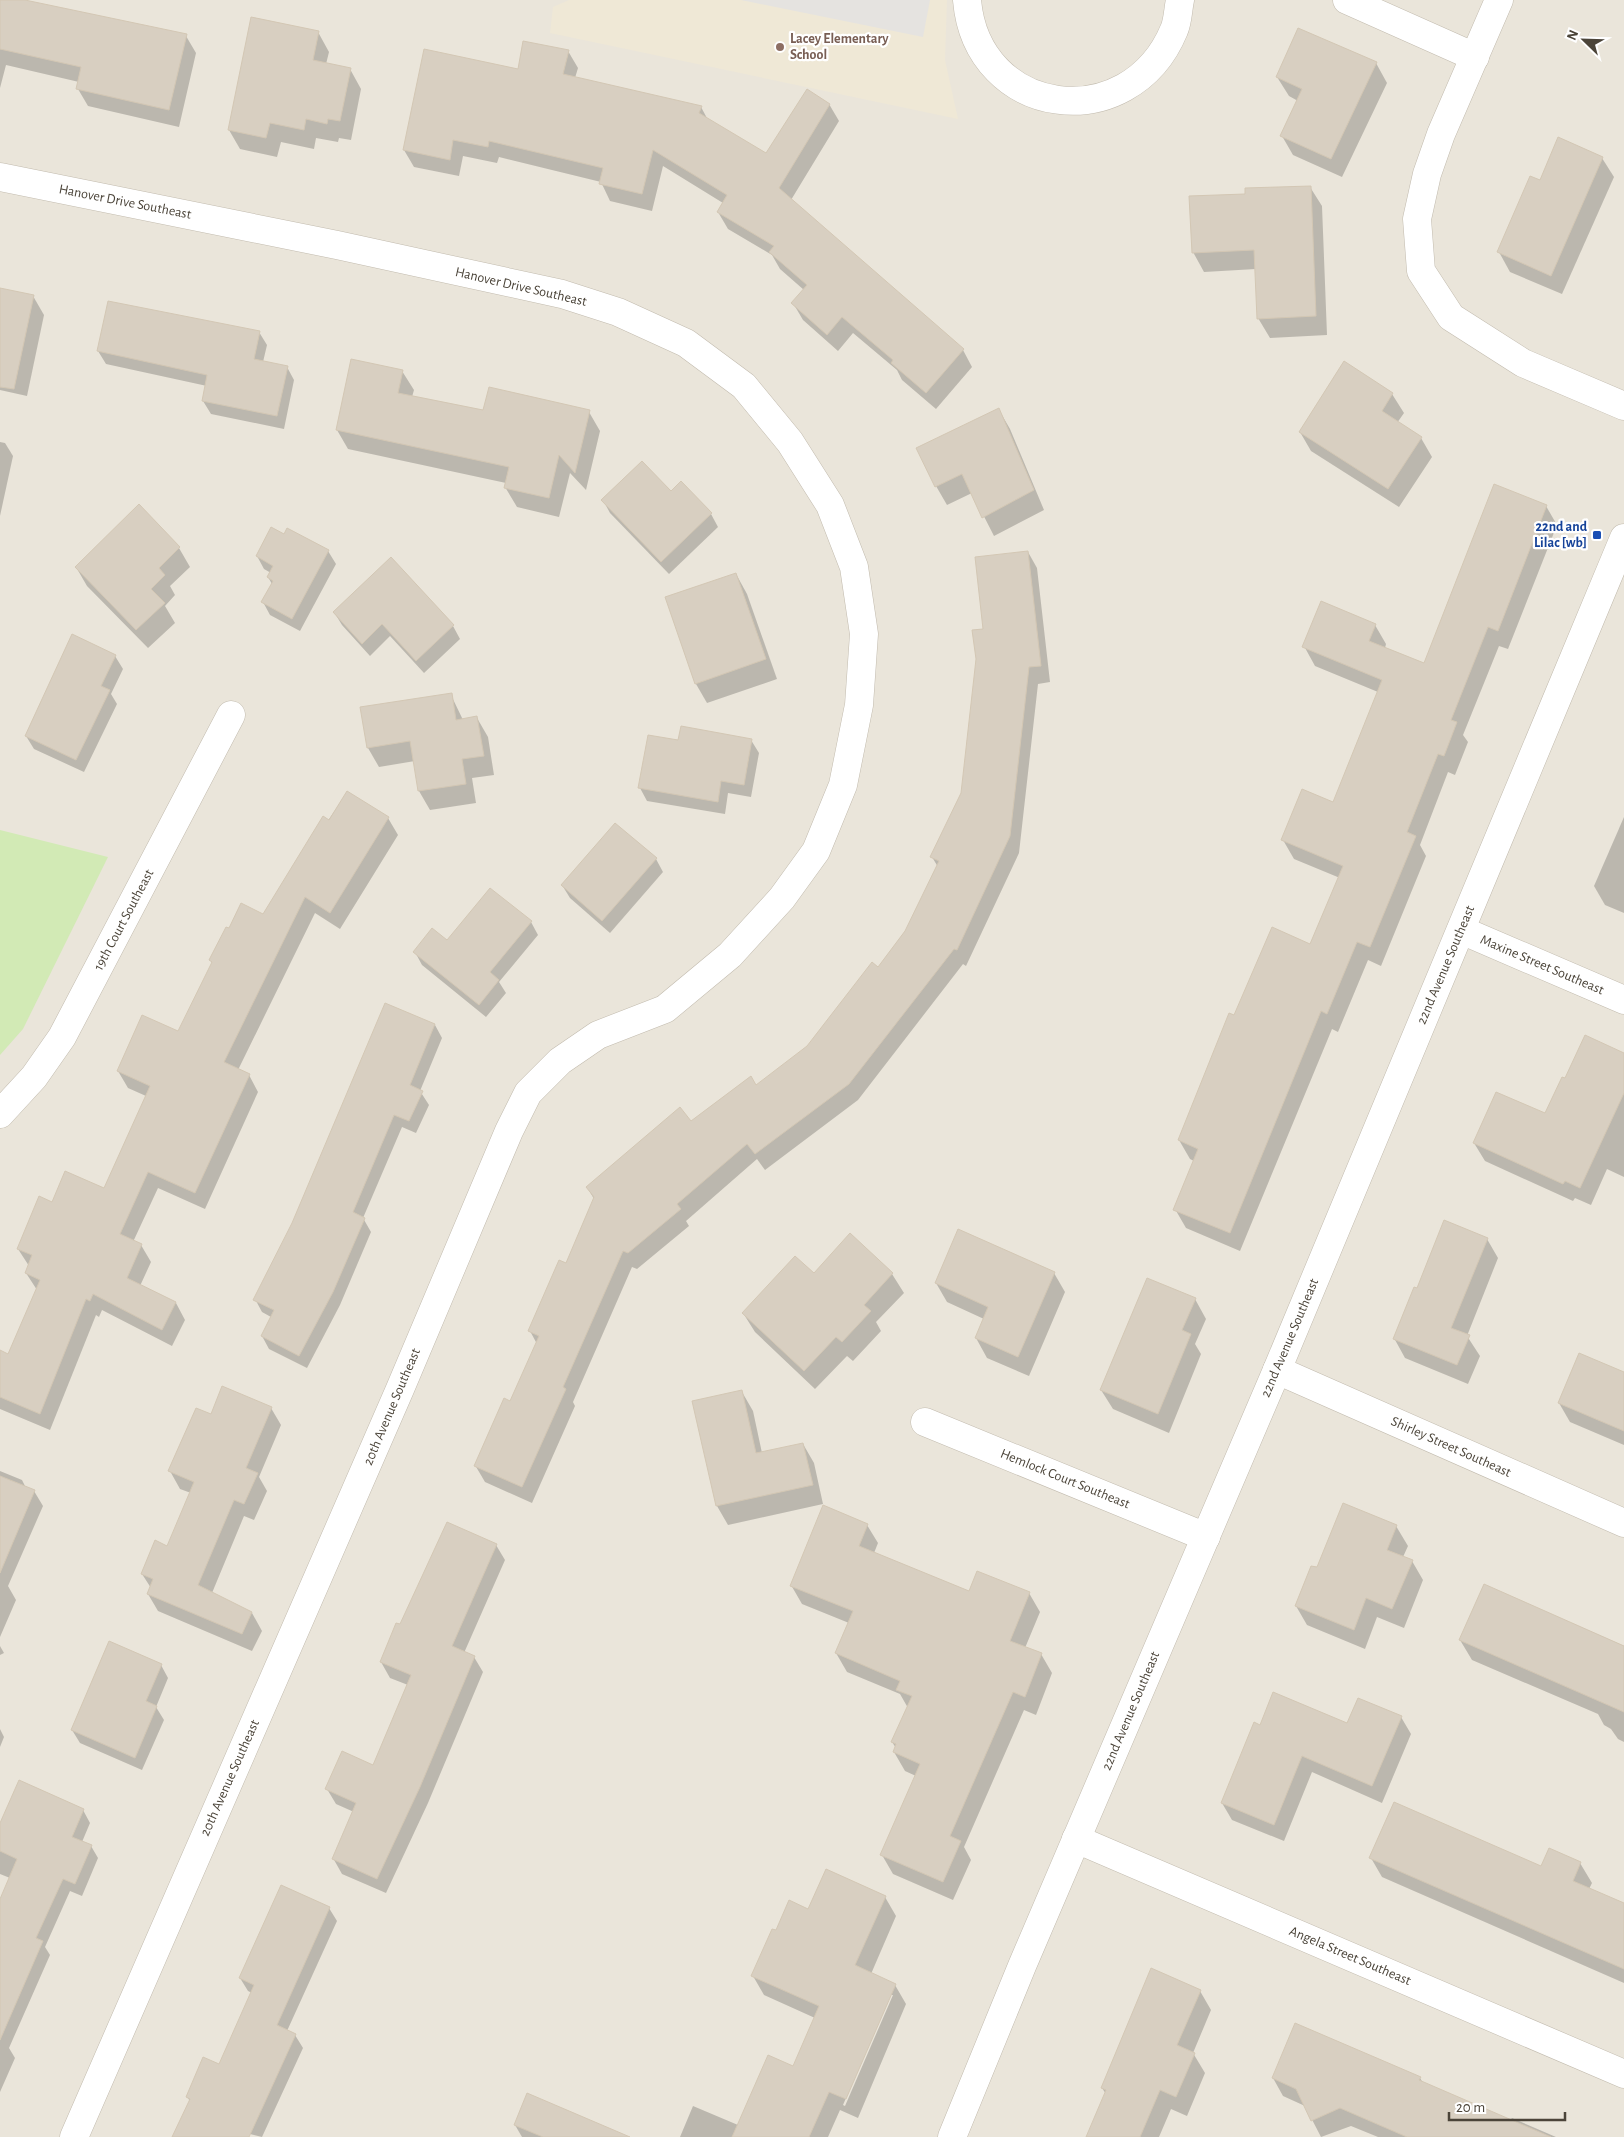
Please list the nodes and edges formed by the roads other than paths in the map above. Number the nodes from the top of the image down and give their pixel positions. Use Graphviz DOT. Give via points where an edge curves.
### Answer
graph roads {
  1 [pos="967,0"];
  2 [pos="1180,0"];
  3 [pos="1347,0"];
  4 [pos="1499,0"];
  5 [pos="1475,57"];
  6 [pos="0,177"];
  7 [pos="1624,406"];
  8 [pos="1624,538"];
  9 [pos="232,715"];
  10 [pos="843,785"];
  11 [pos="1461,930"];
  12 [pos="1624,1000"];
  13 [pos="0,1114"];
  14 [pos="1277,1370"];
  15 [pos="925,1422"];
  16 [pos="1624,1523"];
  17 [pos="1206,1537"];
  18 [pos="1076,1839"];
  19 [pos="1624,2074"];
  20 [pos="74,2137"];
  21 [pos="952,2137"];
  1 -- 2 [label="street" via="969,21 983,53 1005,78 1035,95 1069,102 1103,98 1134,83 1159,59 1175,29"];
  3 -- 5 [label="street"];
  4 -- 5 [label="street"];
  5 -- 7 [label="street" via="1427,174 1417,219 1421,271 1451,317 1523,364"];
  6 -- 10 [label="street, Hanover Drive Southeast" via="562,294 618,312 686,343 744,386 790,442 830,505 854,567 864,634 859,705"];
  8 -- 11 [label="street, 22nd Avenue Southeast"];
  9 -- 13 [label="street, 19th Court Southeast" via="62,1037 34,1077"];
  10 -- 20 [label="street, 20th Avenue Southeast" via="816,851 782,898 730,955 665,1009 598,1035 560,1061 528,1093"];
  11 -- 12 [label="street, Maxine Street Southeast"];
  11 -- 14 [label="street, 22nd Avenue Southeast"];
  14 -- 16 [label="street, Shirley Street Southeast"];
  14 -- 17 [label="street, 22nd Avenue Southeast"];
  15 -- 17 [label="street, Hemlock Court Southeast"];
  17 -- 18 [label="street, 22nd Avenue Southeast"];
  18 -- 19 [label="street, Angela Street Southeast"];
  18 -- 21 [label="street, 22nd Avenue Southeast"];
}
